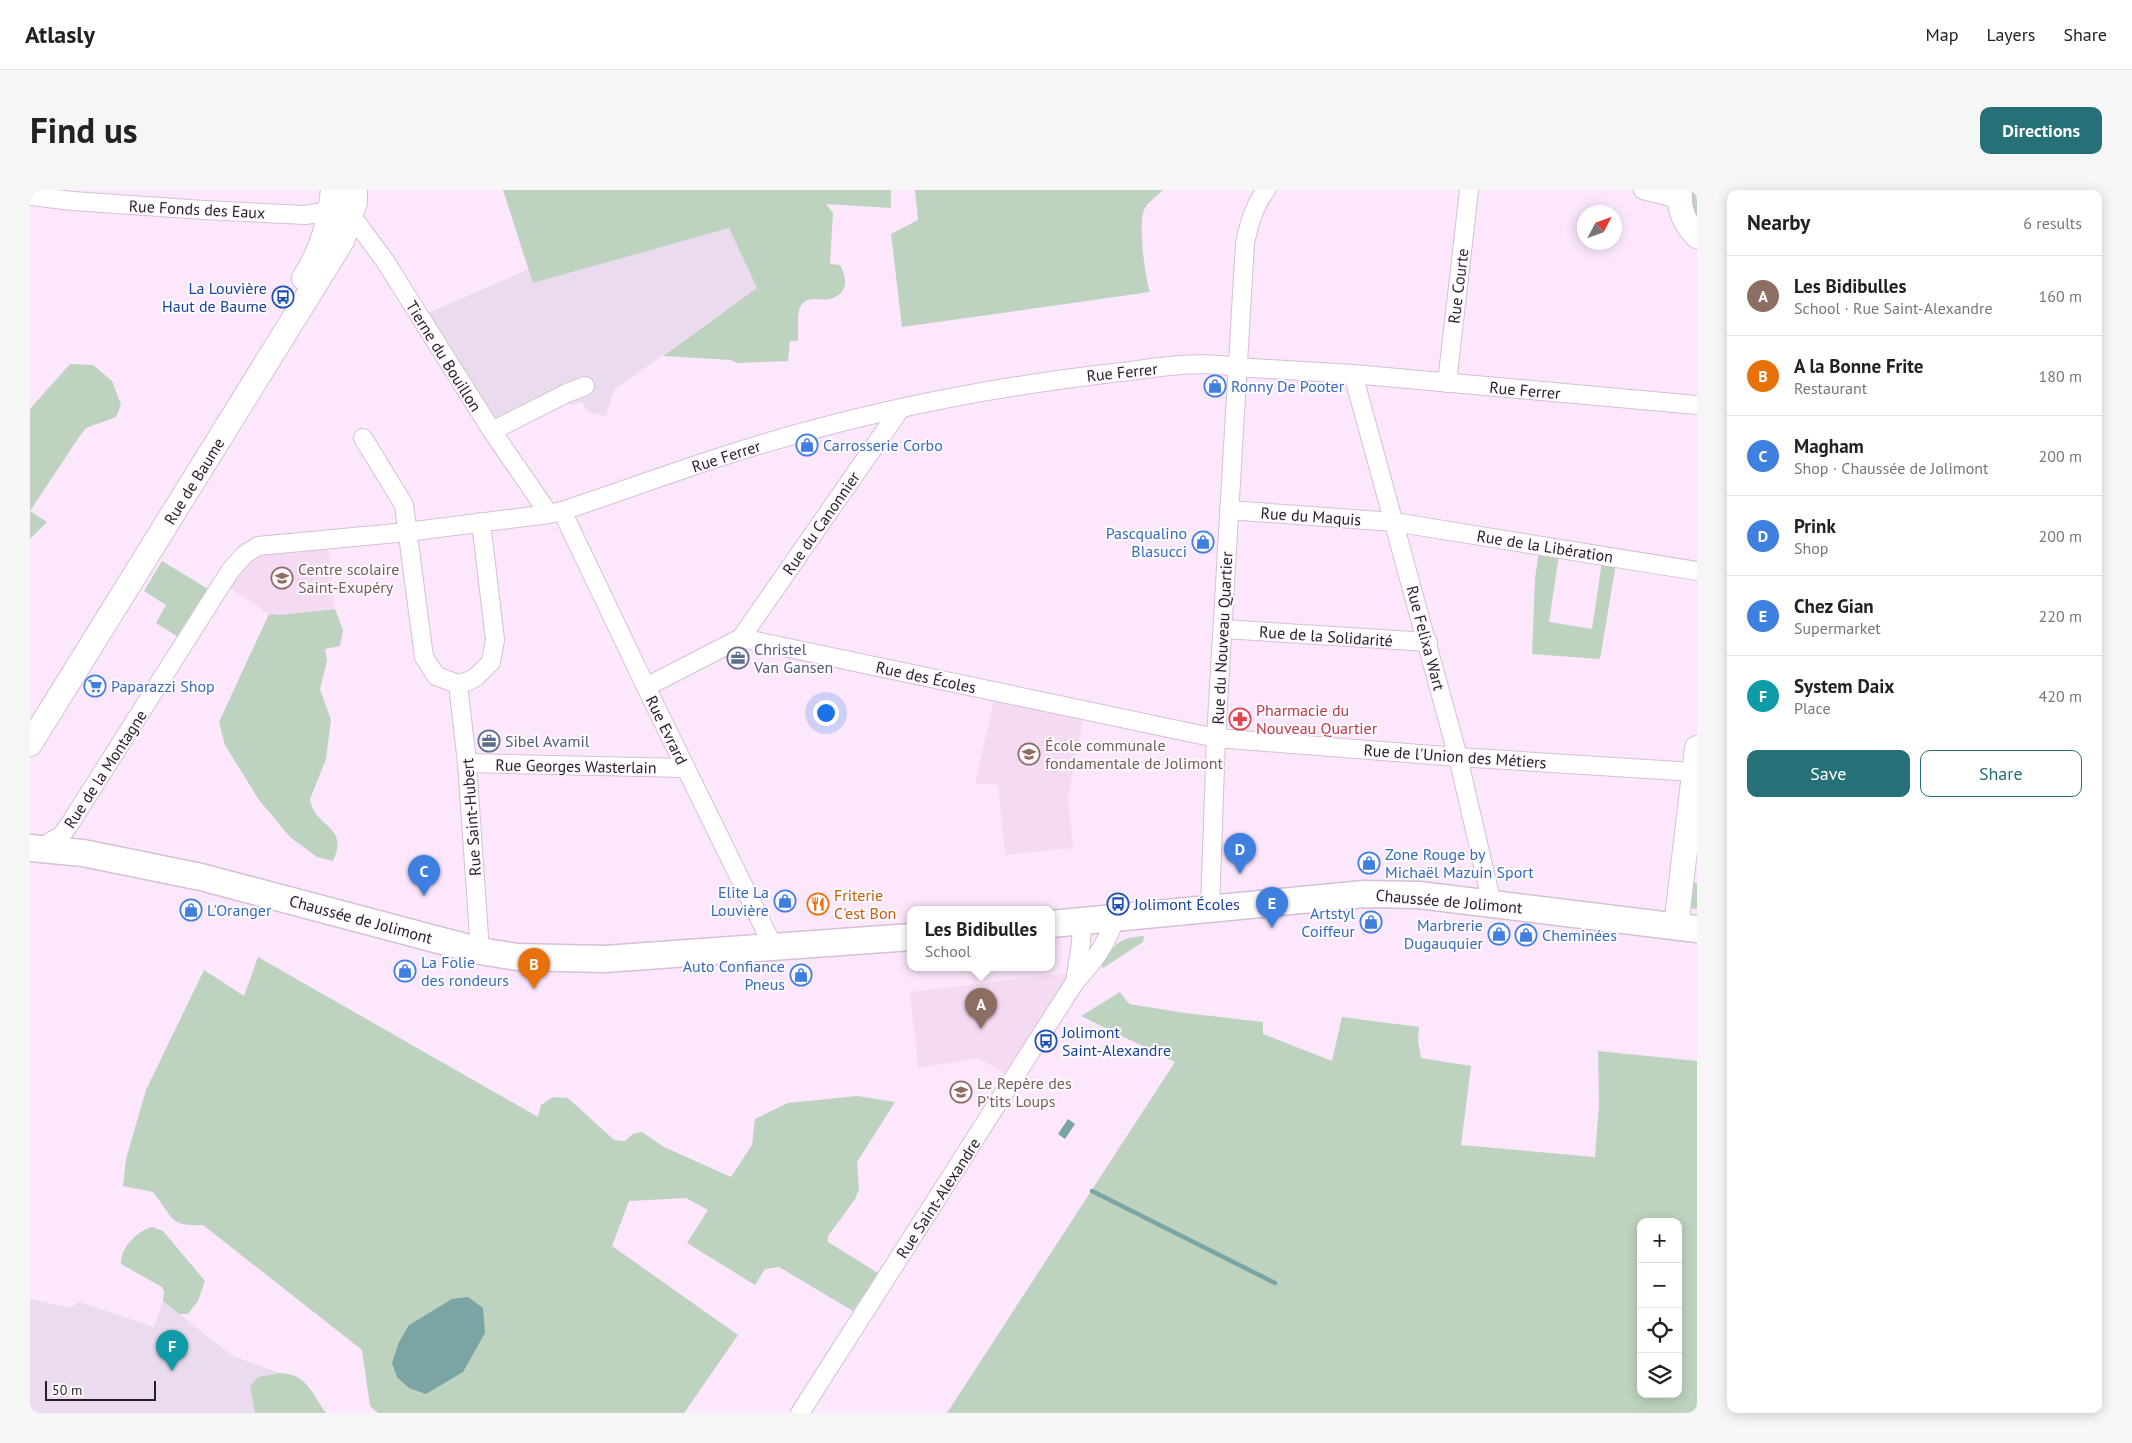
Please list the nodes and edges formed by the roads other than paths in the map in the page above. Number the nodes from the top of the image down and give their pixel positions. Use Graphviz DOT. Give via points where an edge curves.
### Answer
graph roads {
  1 [pos="1266,190"];
  2 [pos="1470,190"];
  3 [pos="1643,190"];
  4 [pos="1680,194"];
  5 [pos="30,196"];
  6 [pos="342,208"];
  7 [pos="1697,236"];
  8 [pos="1236,367"];
  9 [pos="1354,374"];
  10 [pos="1447,383"];
  11 [pos="585,386"];
  12 [pos="1697,405"];
  13 [pos="901,408"];
  14 [pos="492,431"];
  15 [pos="363,438"];
  16 [pos="1229,510"];
  17 [pos="556,513"];
  18 [pos="481,522"];
  19 [pos="1394,522"];
  20 [pos="408,532"];
  21 [pos="1697,570"];
  22 [pos="1224,629"];
  23 [pos="741,638"];
  24 [pos="1428,642"];
  25 [pos="458,684"];
  26 [pos="646,687"];
  27 [pos="30,718"];
  28 [pos="1216,738"];
  29 [pos="30,744"];
  30 [pos="1697,748"];
  31 [pos="1458,757"];
  32 [pos="468,763"];
  33 [pos="685,768"];
  34 [pos="1694,772"];
  35 [pos="37,840"];
  36 [pos="1492,904"];
  37 [pos="1210,908"];
  38 [pos="1115,918"];
  39 [pos="1082,921"];
  40 [pos="1055,924"];
  41 [pos="1687,928"];
  42 [pos="907,936"];
  43 [pos="774,948"];
  44 [pos="480,951"];
  45 [pos="1075,982"];
  46 [pos="800,1413"];
  1 -- 8 [label="street, Rue du Nouveau Quartier" via="1250,221 1245,243"];
  2 -- 10 [label="street, Rue Courte"];
  3 -- 4 [label="street"];
  4 -- 7 [label="main road" via="1684,219"];
  5 -- 6 [label="street, Rue Fonds des Eaux" via="305,215"];
  6 -- 14 [label="street, Tierne du Bouillon" via="385,261"];
  6 -- 27 [label="main road, Rue de Baume" via="310,269"];
  6 -- 29 [label="main road, Rue de Baume" via="342,241"];
  8 -- 9 [label="street, Rue Ferrer"];
  8 -- 13 [label="street, Rue Ferrer" via="1221,364 1180,366 1072,378"];
  8 -- 16 [label="street, Rue du Nouveau Quartier"];
  9 -- 10 [label="street, Rue Ferrer"];
  9 -- 19 [label="street, Rue Felixa Wart"];
  10 -- 12 [label="street, Rue Ferrer"];
  11 -- 14 [label="street"];
  13 -- 17 [label="street, Rue Ferrer" via="751,447"];
  13 -- 23 [label="street, Rue du Canonnier"];
  14 -- 17 [label="street, Tierne du Bouillon"];
  15 -- 20 [label="street" via="404,505"];
  16 -- 19 [label="street, Rue du Maquis"];
  16 -- 22 [label="street, Rue du Nouveau Quartier"];
  17 -- 18 [label="street, Rue Ferrer"];
  17 -- 26 [label="street, Rue Evrard"];
  18 -- 20 [label="street, Rue de la Montagne"];
  18 -- 25 [label="street" via="495,640 491,662 485,670"];
  19 -- 21 [label="street, Rue de la Libération"];
  19 -- 24 [label="street, Rue Felixa Wart"];
  20 -- 25 [label="street" via="424,657 436,676"];
  20 -- 35 [label="street, Rue de la Montagne" via="258,546 244,555 222,583 69,825 61,836"];
  22 -- 24 [label="street, Rue de la Solidarité"];
  22 -- 28 [label="street, Rue du Nouveau Quartier"];
  23 -- 26 [label="street"];
  23 -- 28 [label="street, Rue des Écoles"];
  24 -- 31 [label="street, Rue Felixa Wart"];
  25 -- 32 [label="street, Rue Saint-Hubert"];
  26 -- 33 [label="street, Rue Evrard"];
  28 -- 31 [label="street, Rue de l'Union des Métiers"];
  28 -- 37 [label="street, Rue du Nouveau Quartier"];
  30 -- 34 [label="main road"];
  31 -- 34 [label="street, Rue de l'Union des Métiers"];
  31 -- 36 [label="street, Rue Felixa Wart"];
  32 -- 33 [label="street, Rue Georges Wasterlain"];
  32 -- 44 [label="street, Rue Saint-Hubert"];
  33 -- 43 [label="street, Rue Evrard"];
  34 -- 41 [label="main road"];
  35 -- 44 [label="main road, Chaussée de Jolimont" via="83,853 202,877"];
  36 -- 37 [label="main road, Chaussée de Jolimont" via="1419,895 1364,894"];
  36 -- 41 [label="main road, Chaussée de Jolimont"];
  37 -- 38 [label="main road, Chaussée de Jolimont"];
  38 -- 39 [label="main road, Chaussée de Jolimont"];
  38 -- 45 [label="street, Rue Saint-Alexandre" via="1109,939"];
  39 -- 40 [label="main road, Chaussée de Jolimont"];
  39 -- 45 [label="street, Rue Saint-Alexandre"];
  42 -- 43 [label="main road, Chaussée de Jolimont"];
  43 -- 44 [label="main road, Chaussée de Jolimont" via="583,960 516,957"];
  45 -- 46 [label="street, Rue Saint-Alexandre"];
}
